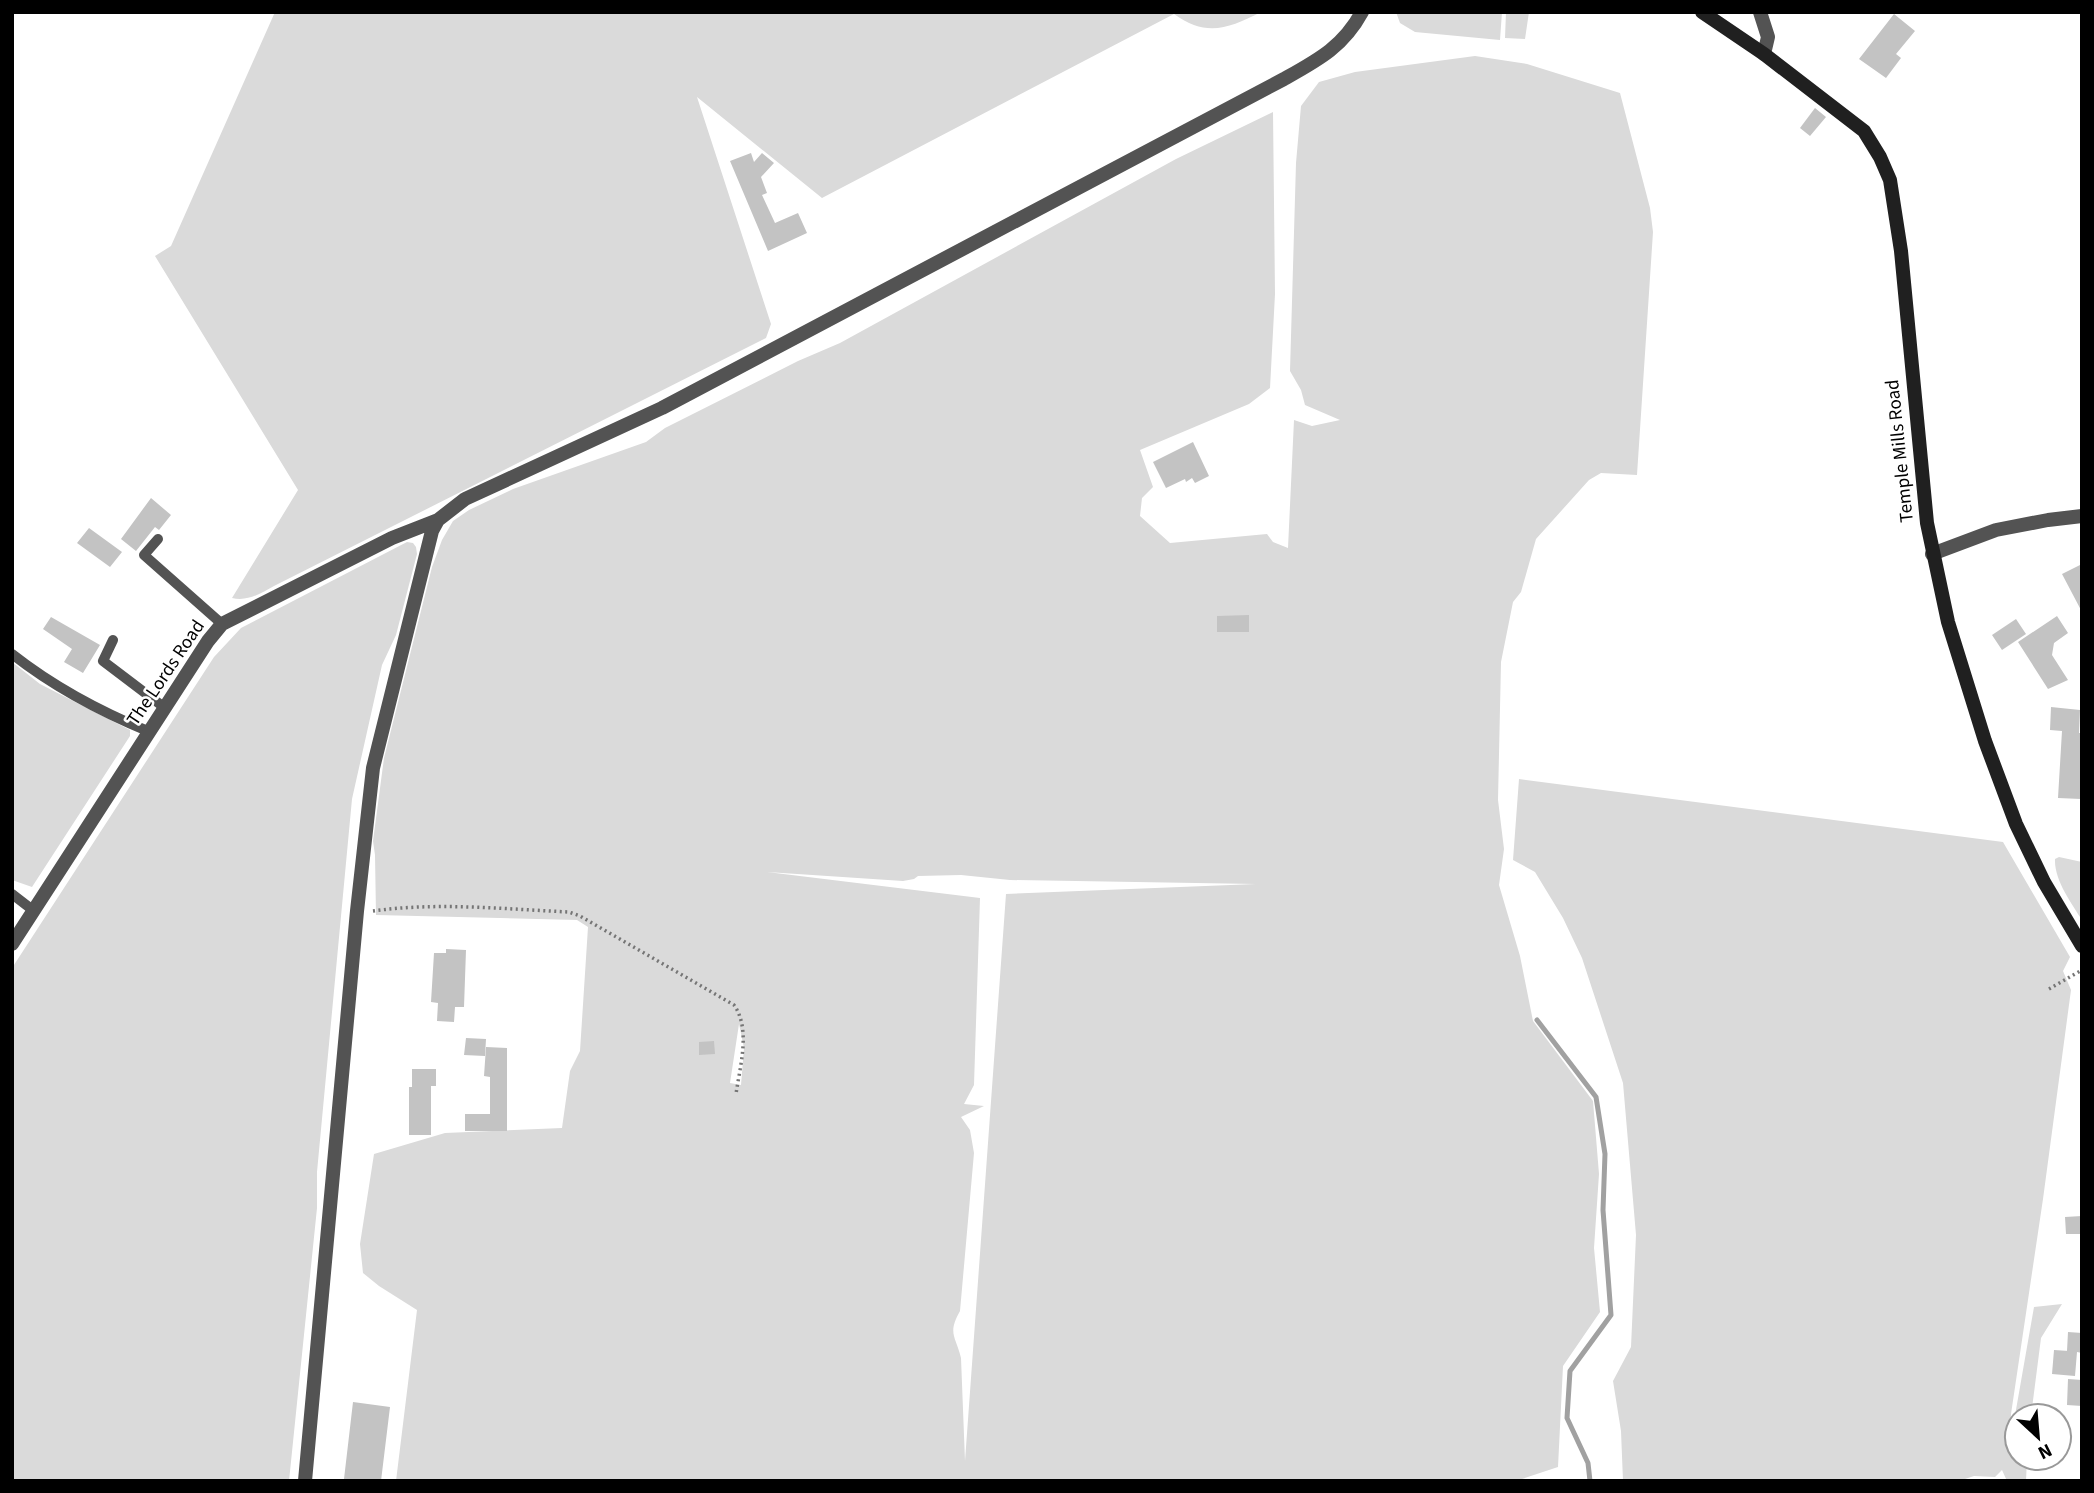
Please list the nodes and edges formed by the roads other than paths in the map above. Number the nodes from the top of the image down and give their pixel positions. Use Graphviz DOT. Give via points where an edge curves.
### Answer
graph roads {
  1 [pos="1362,12"];
  2 [pos="1702,12"];
  3 [pos="1760,12"];
  4 [pos="1764,54"];
  5 [pos="2082,516"];
  6 [pos="438,520"];
  7 [pos="158,539"];
  8 [pos="1933,555"];
  9 [pos="222,624"];
  10 [pos="113,640"];
  11 [pos="12,654"];
  12 [pos="165,708"];
  13 [pos="150,732"];
  14 [pos="12,894"];
  15 [pos="34,911"];
  16 [pos="12,944"];
  17 [pos="2082,946"];
  18 [pos="305,1481"];
  1 -- 6 [label="street, The Lords Road" via="1343,41 1284,79 662,408 465,499"];
  2 -- 4 [label="street, Temple Mills Road"];
  3 -- 4 [label="street" via="1768,37"];
  4 -- 8 [label="street, Temple Mills Road" via="1864,131 1891,180"];
  5 -- 8 [label="street" via="1996,530"];
  6 -- 9 [label="street, The Lords Road" via="392,538"];
  6 -- 18 [label="street" via="373,768"];
  7 -- 9 [label="lane" via="144,555"];
  8 -- 17 [label="street, Temple Mills Road" via="1960,666 2003,790 2029,853"];
  9 -- 12 [label="street, The Lords Road"];
  10 -- 12 [label="lane" via="103,661"];
  11 -- 13 [label="lane" via="69,693"];
  12 -- 13 [label="street, The Lords Road"];
  13 -- 15 [label="street, The Lords Road"];
  14 -- 15 [label="lane"];
  15 -- 16 [label="street, The Lords Road"];
}
